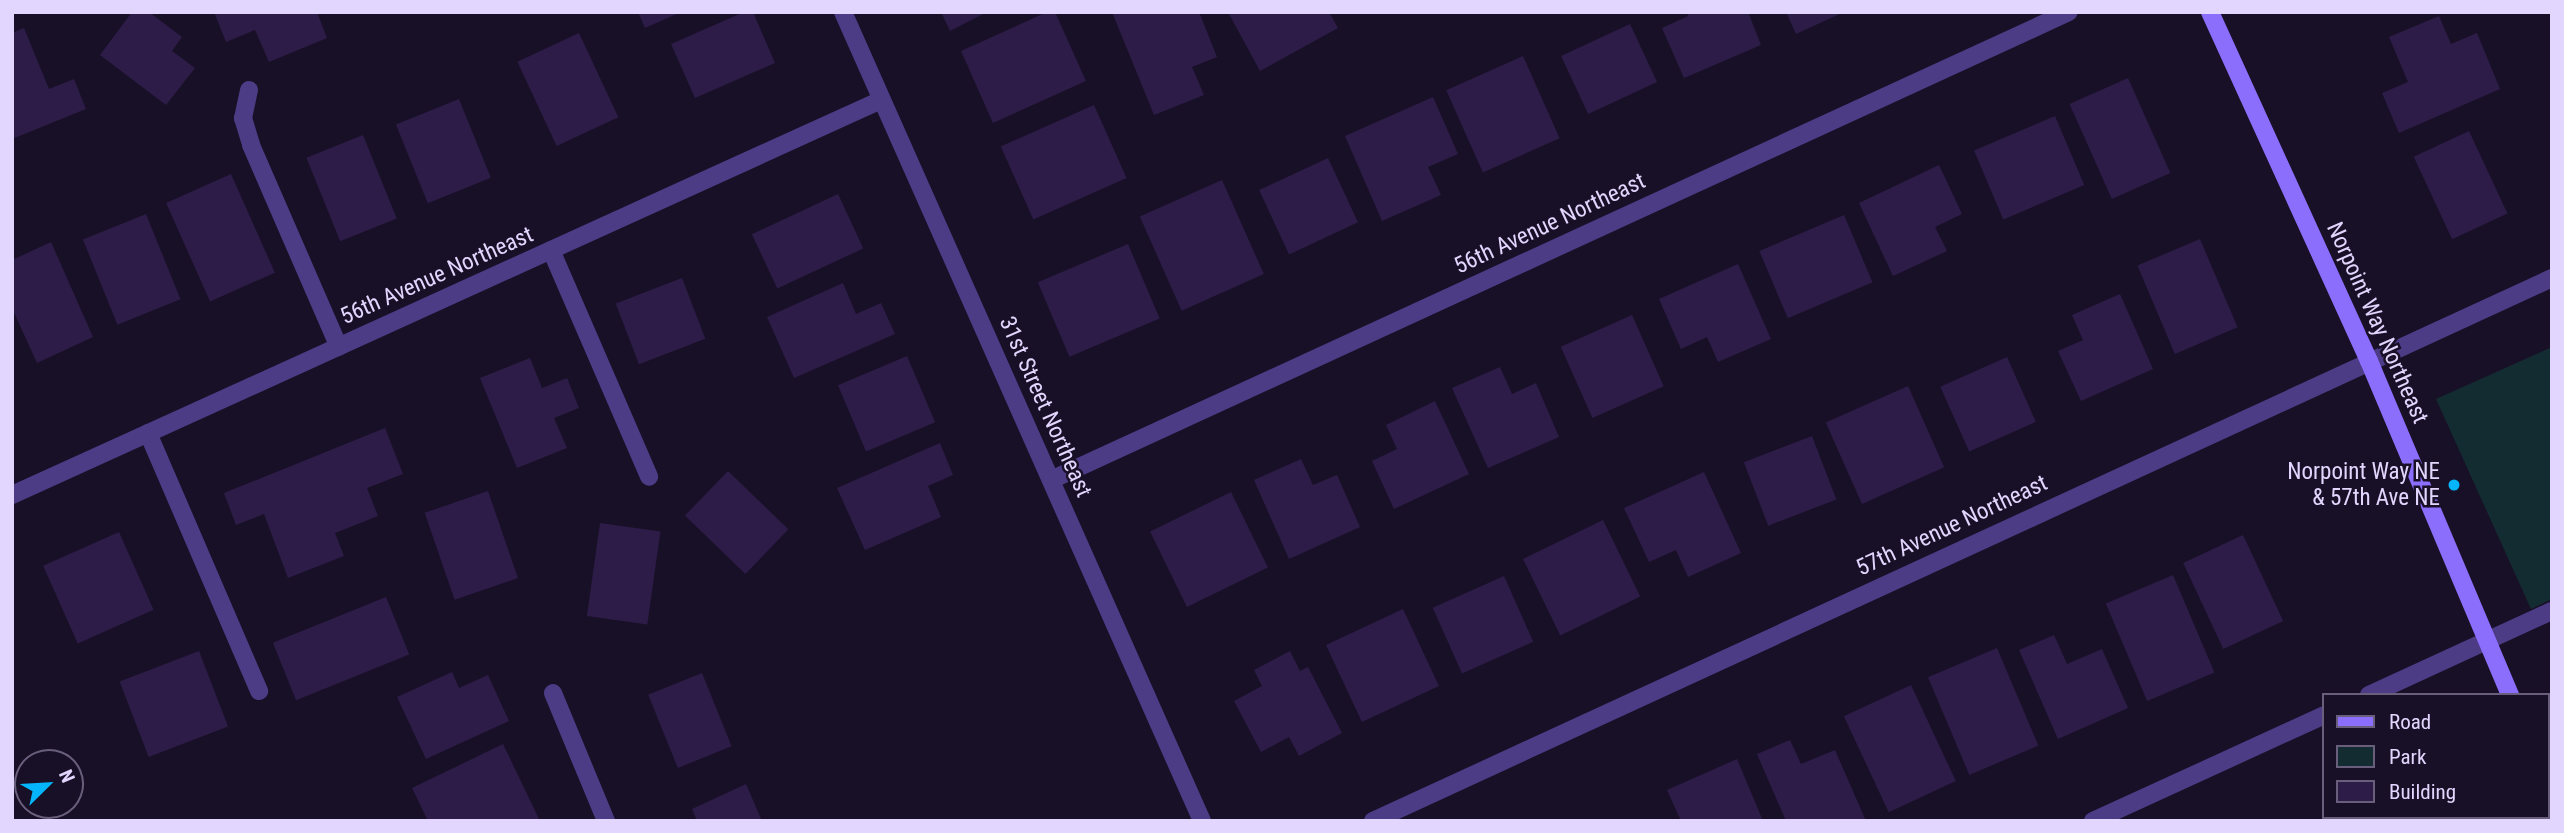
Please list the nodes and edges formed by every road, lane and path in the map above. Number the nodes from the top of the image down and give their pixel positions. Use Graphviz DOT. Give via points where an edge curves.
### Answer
graph roads {
  1 [pos="843,12"];
  2 [pos="2069,12"];
  3 [pos="2210,12"];
  4 [pos="249,90"];
  5 [pos="881,100"];
  6 [pos="551,250"];
  7 [pos="2552,278"];
  8 [pos="339,347"];
  9 [pos="2369,361"];
  10 [pos="148,433"];
  11 [pos="649,477"];
  12 [pos="1051,481"];
  13 [pos="12,495"];
  14 [pos="2552,611"];
  15 [pos="2487,641"];
  16 [pos="259,691"];
  17 [pos="553,693"];
  18 [pos="2373,693"];
  19 [pos="2509,693"];
  20 [pos="2322,716"];
  21 [pos="606,821"];
  22 [pos="1202,821"];
  23 [pos="1373,821"];
  24 [pos="2093,821"];
  1 -- 5 [label="street, 31st Street Northeast"];
  2 -- 12 [label="street, 56th Avenue Northeast"];
  3 -- 9 [label="street, Norpoint Way Northeast"];
  4 -- 8 [label="street" via="243,118 251,145"];
  5 -- 6 [label="street, 56th Avenue Northeast"];
  5 -- 12 [label="street, 31st Street Northeast"];
  6 -- 8 [label="street, 56th Avenue Northeast"];
  6 -- 11 [label="street"];
  7 -- 9 [label="street, 57th Avenue Northeast"];
  8 -- 10 [label="street, 56th Avenue Northeast"];
  9 -- 15 [label="street, Norpoint Way Northeast"];
  9 -- 23 [label="street, 57th Avenue Northeast"];
  10 -- 13 [label="street, 56th Avenue Northeast"];
  10 -- 16 [label="street"];
  12 -- 22 [label="street, 31st Street Northeast"];
  14 -- 15 [label="street"];
  15 -- 18 [label="street"];
  15 -- 19 [label="street, Norpoint Way Northeast"];
  17 -- 21 [label="street"];
  20 -- 24 [label="street"];
}
